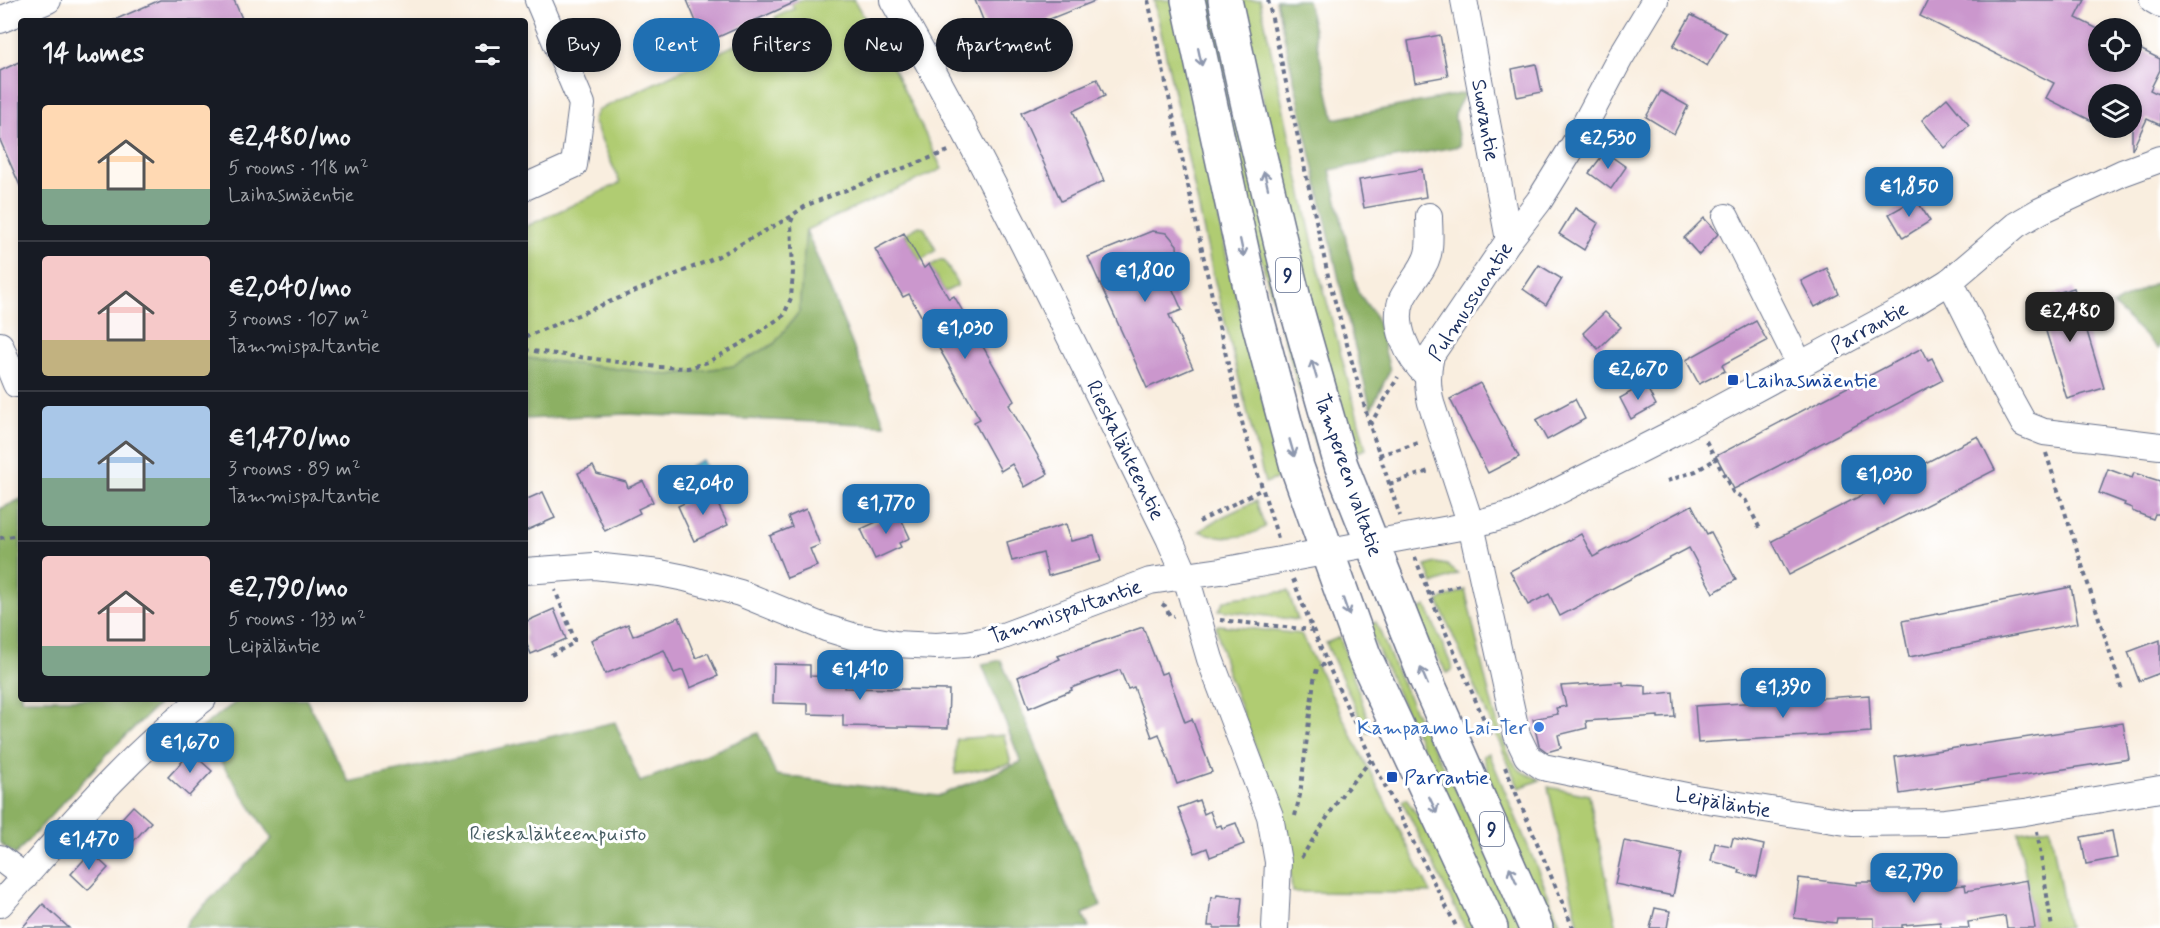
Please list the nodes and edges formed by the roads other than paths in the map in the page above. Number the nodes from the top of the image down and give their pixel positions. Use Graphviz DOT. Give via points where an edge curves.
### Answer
graph roads {
  1 [pos="48,0"];
  2 [pos="538,0"];
  3 [pos="893,0"];
  4 [pos="1188,0"];
  5 [pos="1226,0"];
  6 [pos="1464,0"];
  7 [pos="1655,0"];
  8 [pos="2153,0"];
  9 [pos="2160,4"];
  10 [pos="0,20"];
  11 [pos="2160,159"];
  12 [pos="528,186"];
  13 [pos="1429,216"];
  14 [pos="1726,217"];
  15 [pos="1509,240"];
  16 [pos="1950,281"];
  17 [pos="0,345"];
  18 [pos="1800,365"];
  19 [pos="1427,375"];
  20 [pos="18,384"];
  21 [pos="2160,446"];
  22 [pos="1471,525"];
  23 [pos="1371,544"];
  24 [pos="1327,552"];
  25 [pos="528,571"];
  26 [pos="1186,577"];
  27 [pos="199,702"];
  28 [pos="2160,789"];
  29 [pos="0,858"];
  30 [pos="25,877"];
  31 [pos="0,904"];
  32 [pos="1275,928"];
  33 [pos="1491,928"];
  34 [pos="1536,928"];
  1 -- 10 [label="street"];
  2 -- 12 [label="street" via="582,104 574,165"];
  3 -- 26 [label="street, Rieskalähteentie" via="1045,285"];
  4 -- 24 [label="highway, Tampereen valtatie / 9, one-way" via="1261,331 1297,467"];
  23 -- 5 [label="highway, Tampereen valtatie / 9, one-way" via="1341,465 1296,307"];
  6 -- 15 [label="street, Suovantie"];
  7 -- 15 [label="street, Pulmussuontie" via="1563,162"];
  8 -- 9 [label="street"];
  11 -- 16 [label="street, Parrantie" via="2040,211 2016,225"];
  13 -- 19 [label="street" via="1428,254 1398,314 1403,339 1417,366"];
  14 -- 18 [label="street"];
  15 -- 19 [label="street, Pulmussuontie" via="1431,355"];
  16 -- 18 [label="street, Parrantie"];
  16 -- 21 [label="street" via="2024,424 2044,432"];
  17 -- 20 [label="street"];
  18 -- 22 [label="street, Parrantie" via="1540,502"];
  19 -- 22 [label="street, Pulmussuontie" via="1431,403"];
  22 -- 23 [label="street"];
  22 -- 28 [label="street, Leipäläntie" via="1517,735 1527,756 1543,767 1852,824 1946,822"];
  23 -- 24 [label="street"];
  34 -- 23 [label="highway, Tampereen valtatie / 9, one-way" via="1428,686"];
  24 -- 26 [label="street, Tammispaltantie"];
  24 -- 33 [label="highway, Tampereen valtatie / 9, one-way" via="1378,687"];
  25 -- 26 [label="street, Tammispaltantie" via="594,566 668,575 740,593 852,636 936,646 998,638 1140,584"];
  26 -- 32 [label="street, Rieskalähteentie" via="1210,659 1270,816 1278,862"];
  27 -- 30 [label="street" via="150,743"];
  29 -- 30 [label="street"];
  30 -- 31 [label="street"];
}
